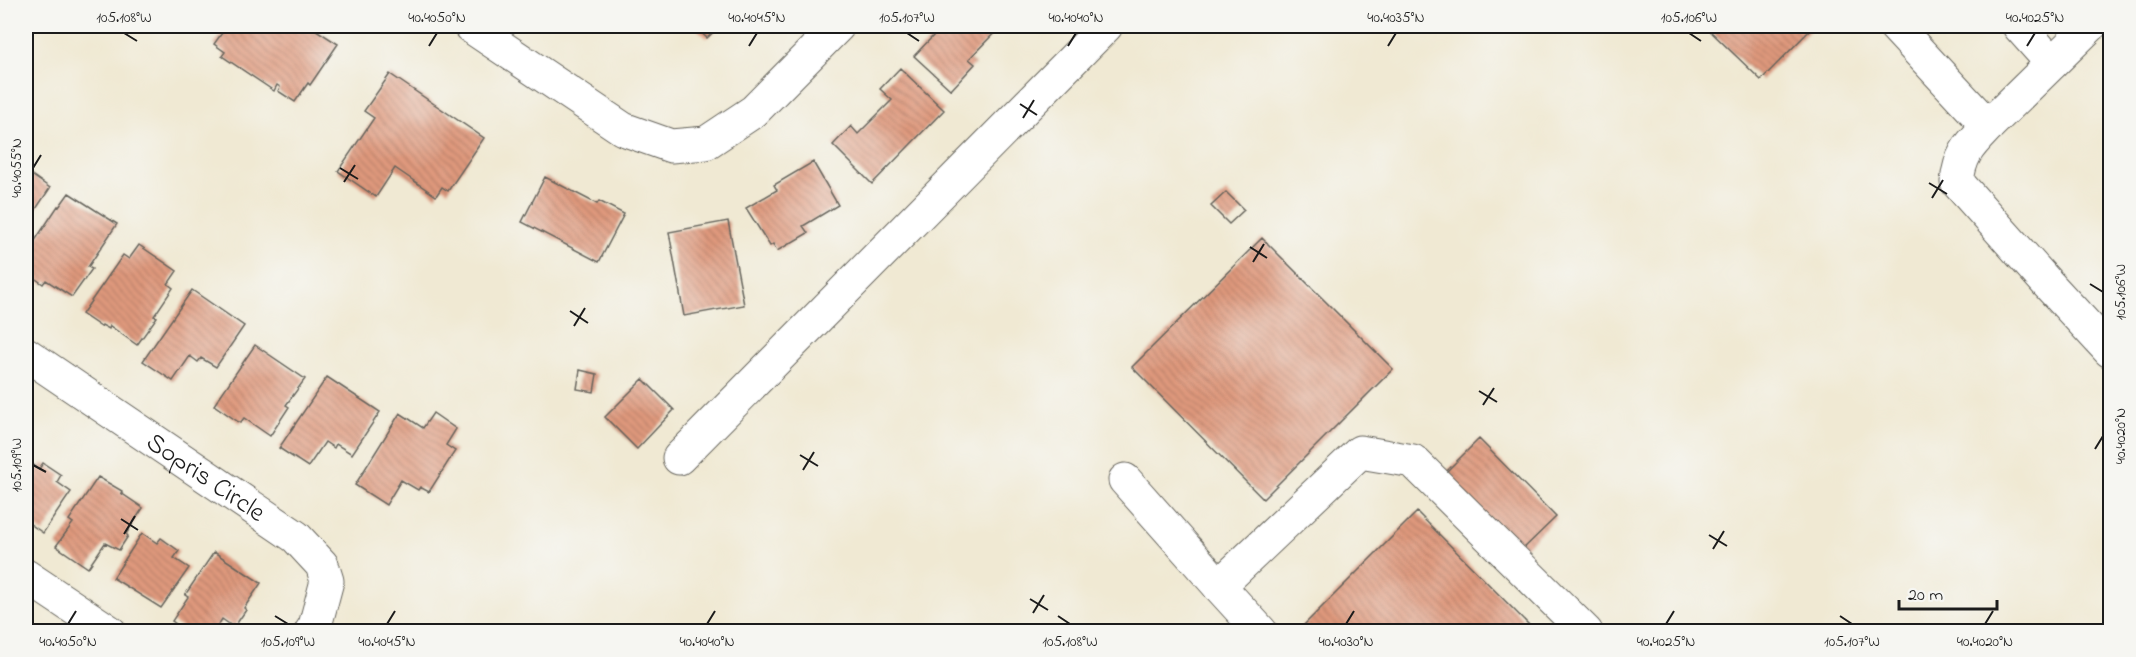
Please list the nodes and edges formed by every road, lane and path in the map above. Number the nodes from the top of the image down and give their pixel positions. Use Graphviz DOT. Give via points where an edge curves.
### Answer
graph roads {
  1 [pos="470,26"];
  2 [pos="838,26"];
  3 [pos="1106,26"];
  4 [pos="1895,26"];
  5 [pos="2019,26"];
  6 [pos="2090,26"];
  7 [pos="2052,63"];
  8 [pos="1988,126"];
  9 [pos="2110,351"];
  10 [pos="26,354"];
  11 [pos="679,458"];
  12 [pos="1125,480"];
  13 [pos="26,576"];
  14 [pos="1219,586"];
  15 [pos="110,632"];
  16 [pos="310,632"];
  17 [pos="1261,632"];
  18 [pos="1586,632"];
  1 -- 2 [label="street" via="623,129 671,146 706,143 754,111"];
  3 -- 11 [label="street"];
  4 -- 8 [label="street"];
  5 -- 7 [label="street"];
  6 -- 7 [label="street"];
  7 -- 8 [label="street"];
  8 -- 9 [label="street" via="1967,148 1959,164 1957,182"];
  10 -- 16 [label="street, Sopris Circle" via="296,537 322,565 327,581"];
  12 -- 14 [label="street"];
  13 -- 15 [label="street"];
  14 -- 17 [label="street"];
  14 -- 18 [label="street" via="1360,452 1413,461"];
}
